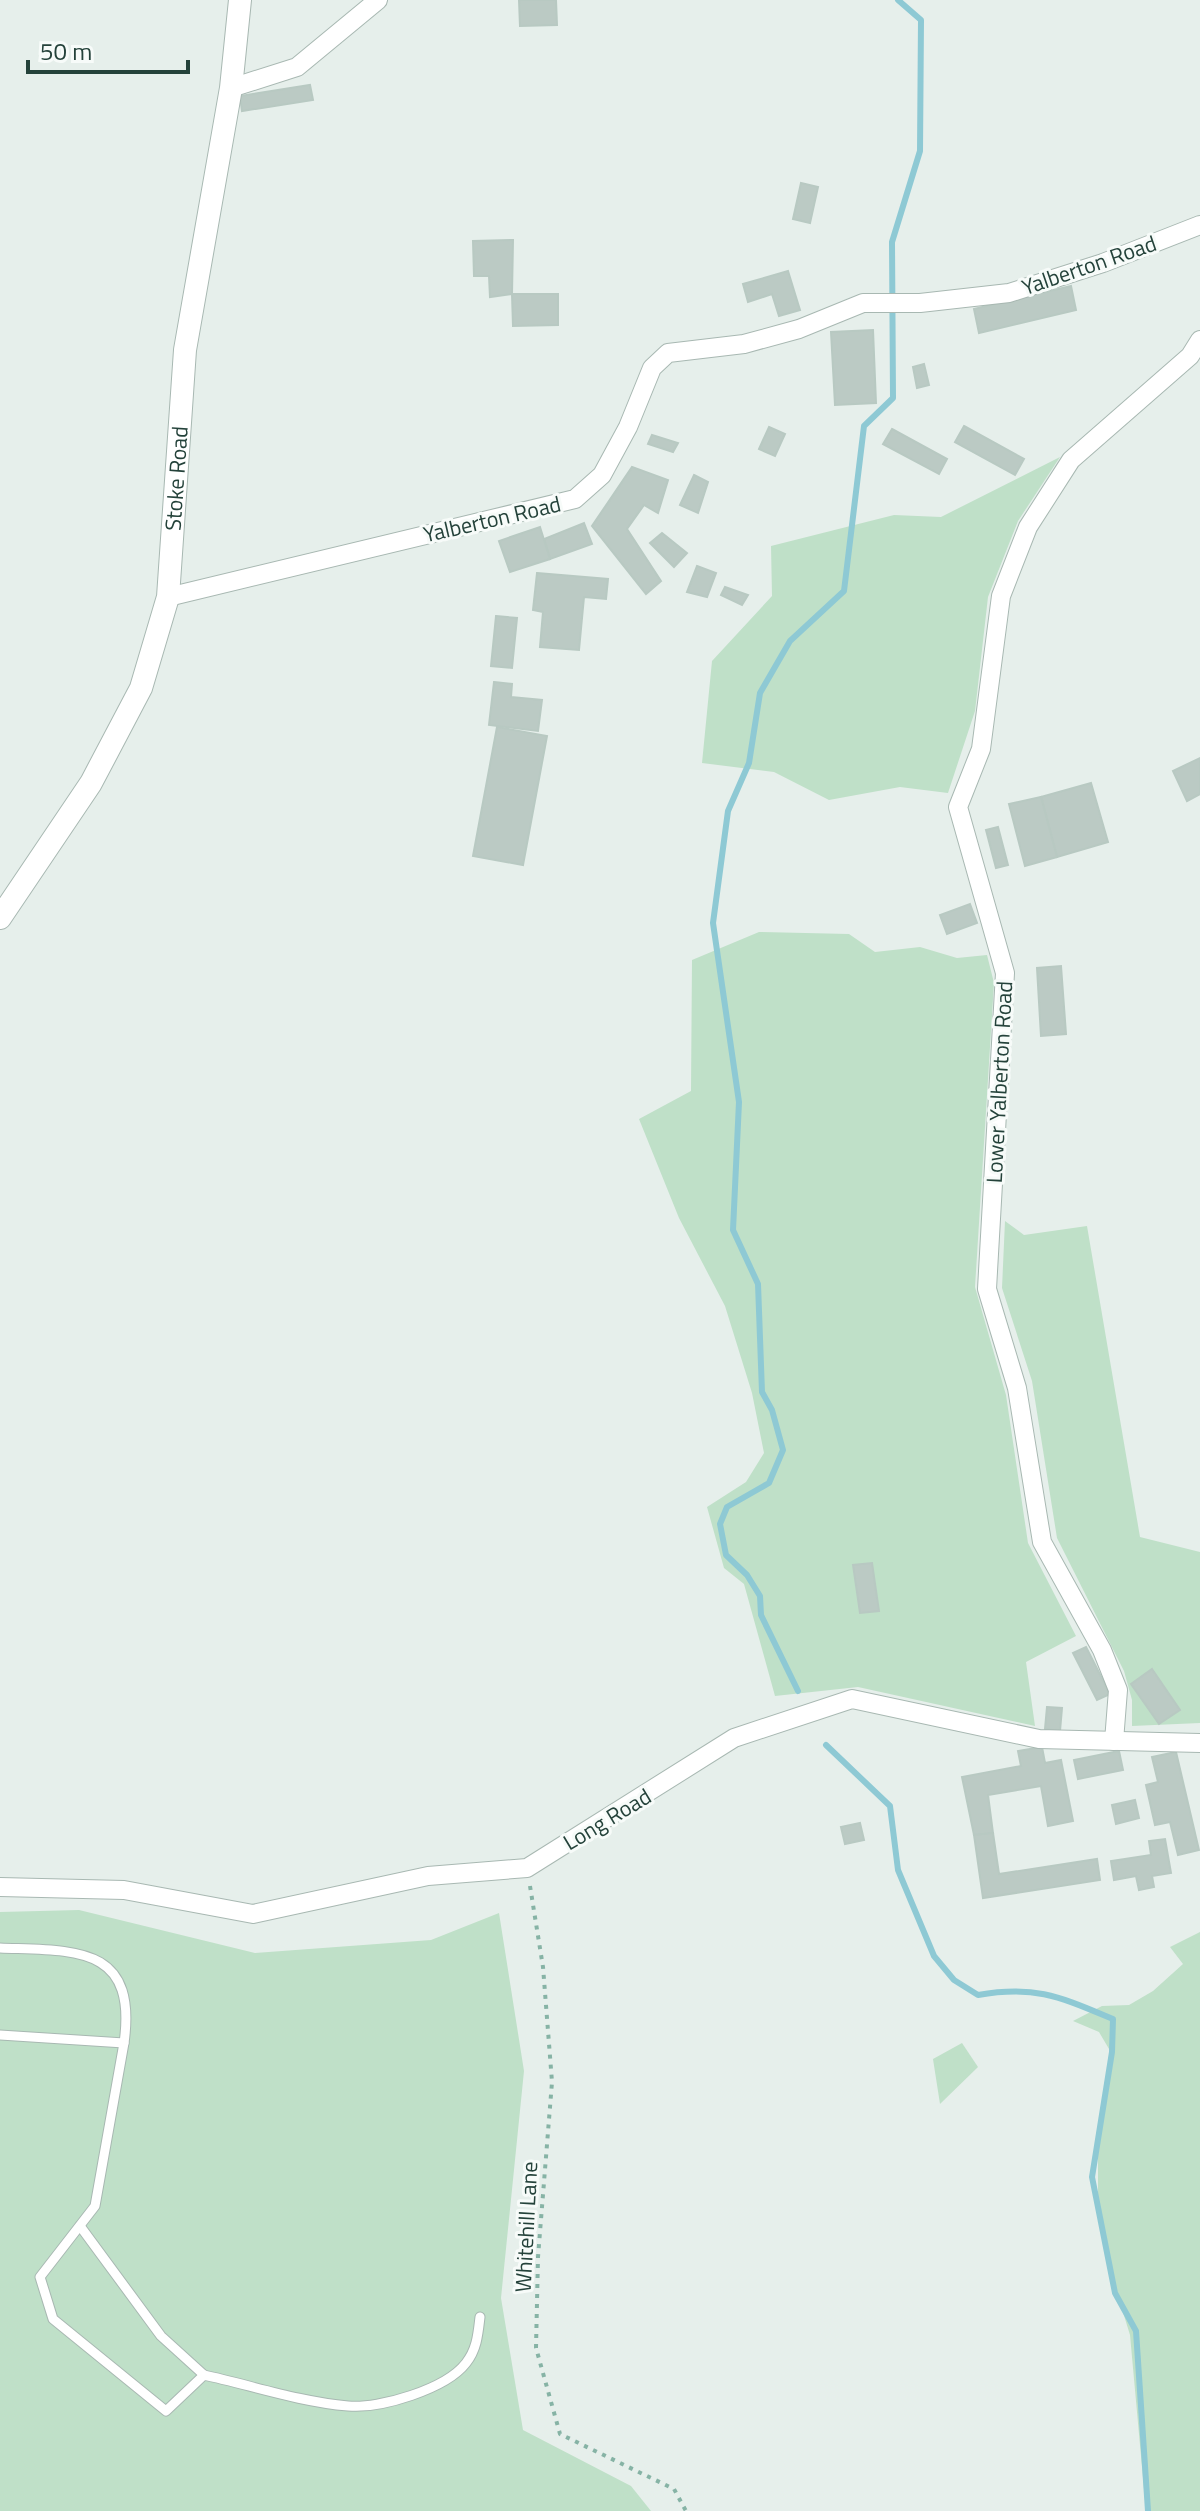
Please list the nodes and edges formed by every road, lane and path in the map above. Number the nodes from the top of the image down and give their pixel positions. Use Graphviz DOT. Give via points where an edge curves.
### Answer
graph roads {
  1 [pos="240,0"];
  2 [pos="378,0"];
  3 [pos="231,88"];
  4 [pos="1200,225"];
  5 [pos="1200,340"];
  6 [pos="168,597"];
  7 [pos="0,918"];
  8 [pos="1114,1741"];
  9 [pos="1200,1743"];
  10 [pos="527,1868"];
  11 [pos="0,1887"];
  12 [pos="0,1948"];
  13 [pos="0,2035"];
  14 [pos="124,2043"];
  15 [pos="80,2226"];
  16 [pos="480,2317"];
  17 [pos="204,2375"];
  18 [pos="686,2511"];
  1 -- 3 [label="street, Stoke Road"];
  2 -- 3 [label="street" via="297,67"];
  3 -- 6 [label="street, Stoke Road" via="185,350"];
  4 -- 6 [label="street, Yalberton Road" via="1009,293 863,303 744,344 668,353 652,368 602,475 575,499"];
  5 -- 8 [label="street, Lower Yalberton Road" via="1190,356 1071,460 1028,527 1001,596 981,749 958,807 1005,973 987,1289 1017,1388 1042,1542 1102,1650 1118,1690"];
  6 -- 7 [label="street, Stoke Road" via="141,688 91,783"];
  8 -- 9 [label="street, Long Road"];
  8 -- 10 [label="street, Long Road" via="1039,1739 852,1699 734,1738"];
  10 -- 11 [label="street, Long Road" via="428,1876 253,1914 124,1890"];
  10 -- 18 [label="path, Whitehill Lane" via="543,1967 552,2082 536,2348 560,2434 674,2489"];
  12 -- 14 [label="lane" via="78,1951 107,1965 119,1984 127,2017"];
  13 -- 14 [label="lane"];
  14 -- 15 [label="lane" via="95,2206"];
  15 -- 17 [label="lane" via="161,2336"];
  15 -- 17 [label="lane" via="40,2277 53,2319 166,2411"];
  16 -- 17 [label="lane" via="477,2345 466,2364 419,2392 389,2402 349,2407"];
}
